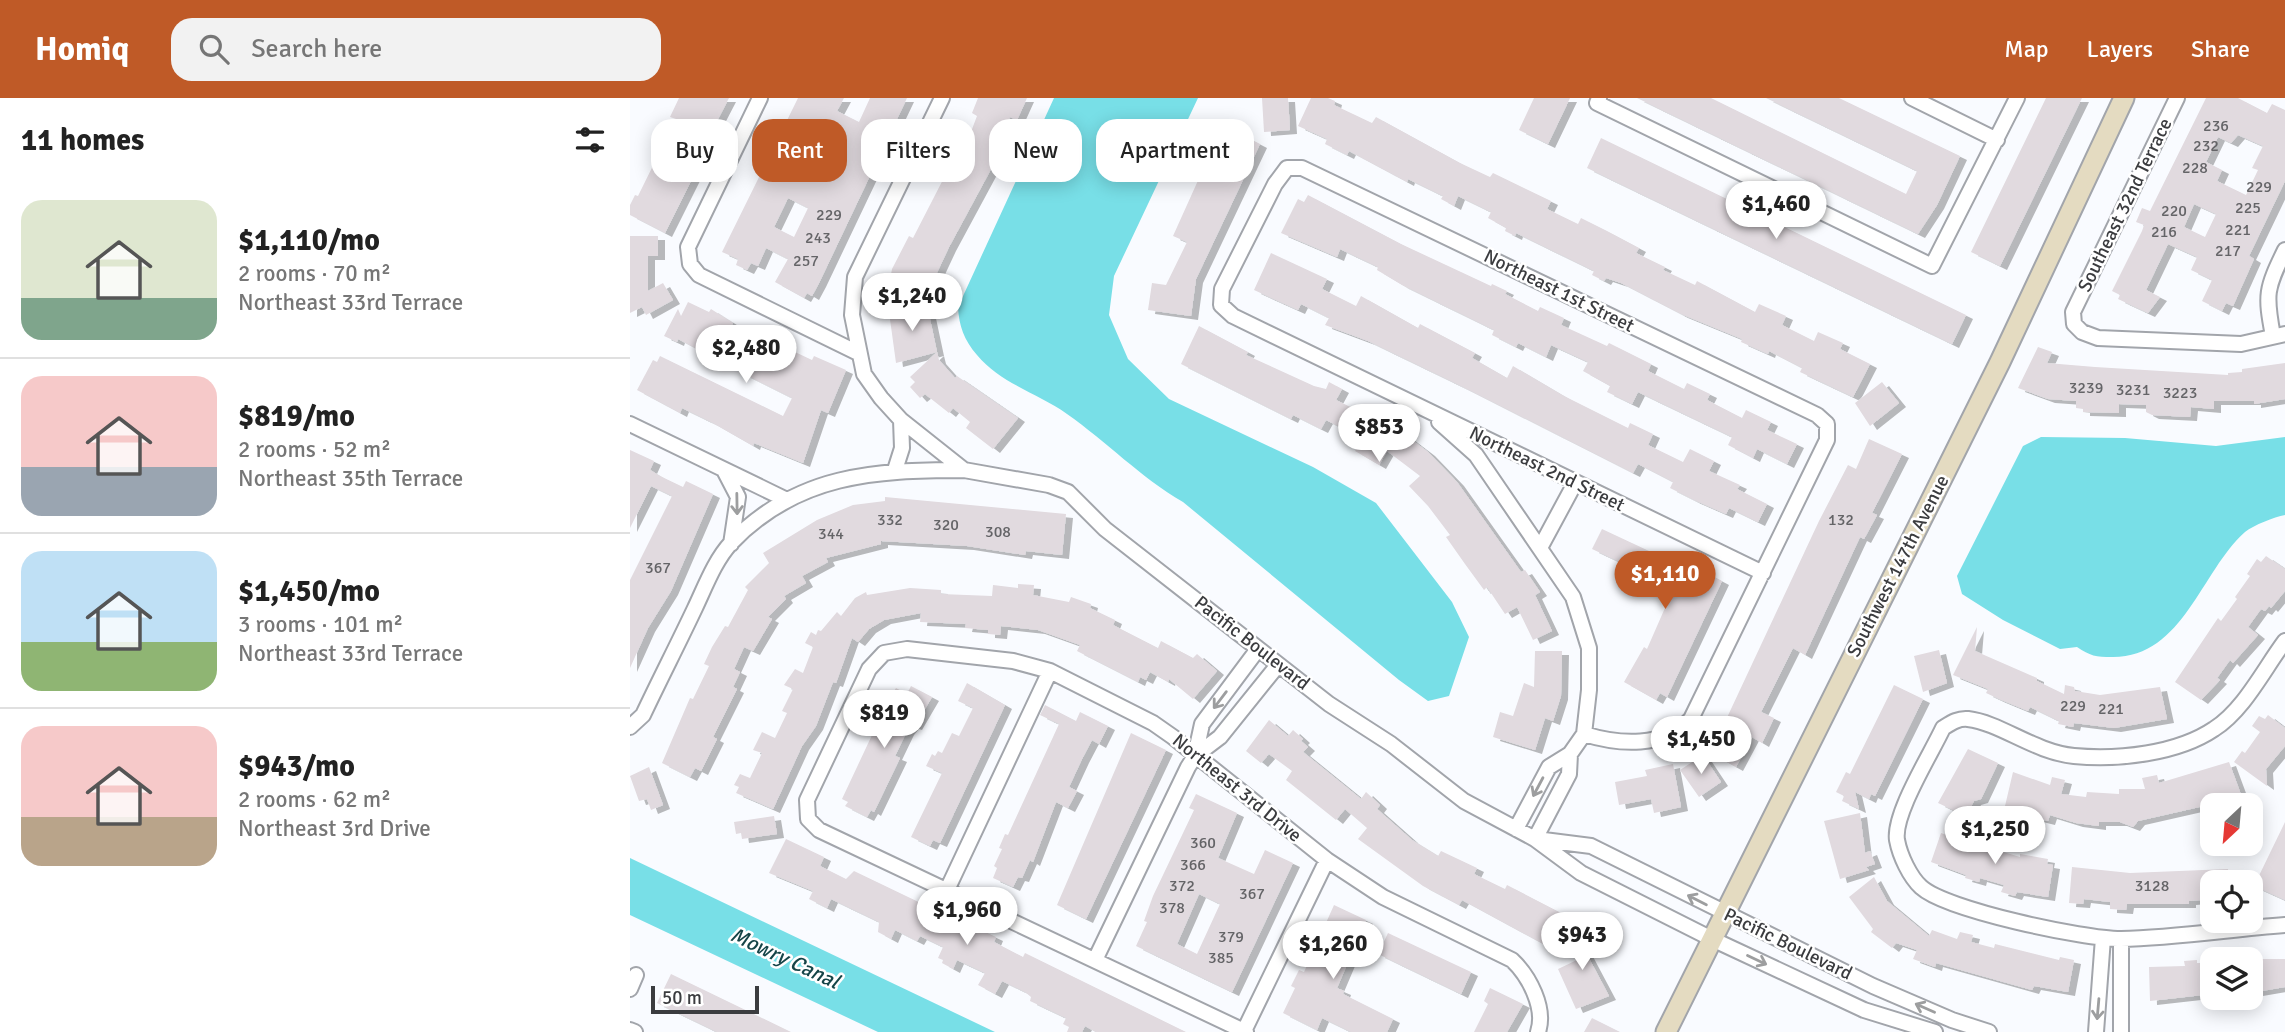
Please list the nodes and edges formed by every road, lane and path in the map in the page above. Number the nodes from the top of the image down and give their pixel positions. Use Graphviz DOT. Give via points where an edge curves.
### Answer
graph roads {
  1 [pos="760,98"];
  2 [pos="942,98"];
  3 [pos="1912,98"];
  4 [pos="2017,98"];
  5 [pos="2124,98"];
  6 [pos="2176,98"];
  7 [pos="1598,100"];
  8 [pos="1997,140"];
  9 [pos="2285,250"];
  10 [pos="1222,305"];
  11 [pos="2279,335"];
  12 [pos="858,353"];
  13 [pos="1424,410"];
  14 [pos="901,420"];
  15 [pos="630,424"];
  16 [pos="722,468"];
  17 [pos="895,470"];
  18 [pos="964,470"];
  19 [pos="1575,483"];
  20 [pos="788,500"];
  21 [pos="731,544"];
  22 [pos="1540,548"];
  23 [pos="1763,573"];
  24 [pos="2285,641"];
  25 [pos="1258,649"];
  26 [pos="1278,665"];
  27 [pos="1050,671"];
  28 [pos="631,727"];
  29 [pos="1584,734"];
  30 [pos="1570,754"];
  31 [pos="1195,756"];
  32 [pos="1516,829"];
  33 [pos="1535,839"];
  34 [pos="1591,846"];
  35 [pos="1327,860"];
  36 [pos="1581,873"];
  37 [pos="947,890"];
  38 [pos="1725,914"];
  39 [pos="2285,925"];
  40 [pos="2103,938"];
  41 [pos="1712,939"];
  42 [pos="2121,939"];
  43 [pos="1095,960"];
  44 [pos="2100,978"];
  45 [pos="2122,979"];
  46 [pos="630,1030"];
  47 [pos="1245,1031"];
  48 [pos="635,1032"];
  49 [pos="1538,1032"];
  50 [pos="1666,1032"];
  51 [pos="1936,1032"];
  52 [pos="1989,1032"];
  53 [pos="2096,1032"];
  54 [pos="2121,1032"];
  1 -- 12 [label="street" via="688,247 690,264 699,275"];
  2 -- 12 [label="street" via="855,277 852,316"];
  3 -- 8 [label="street"];
  4 -- 8 [label="street"];
  5 -- 38 [label="street, Southwest 147th Avenue" via="2000,362"];
  6 -- 11 [label="street, Southeast 32nd Terrace" via="2073,312 2074,324 2098,338 2241,344"];
  7 -- 8 [label="street" via="1931,266"];
  9 -- 11 [label="street" via="2266,298"];
  10 -- 13 [label="street, Northeast 2nd Street" via="1233,316"];
  10 -- 23 [label="street, Northeast 1st Street" via="1222,289 1275,184 1287,168 1302,168 1817,415 1827,424 1826,440"];
  12 -- 14 [label="street" via="864,374"];
  13 -- 19 [label="street, Northeast 2nd Street"];
  13 -- 22 [label="street" via="1476,455"];
  14 -- 17 [label="street" via="902,448"];
  14 -- 18 [label="street"];
  15 -- 16 [label="street"];
  16 -- 20 [label="street"];
  16 -- 21 [label="street, one-way" via="738,497"];
  17 -- 18 [label="street, Pacific Boulevard"];
  17 -- 20 [label="street, Pacific Boulevard" via="853,475"];
  18 -- 25 [label="street, Pacific Boulevard" via="1068,492 1105,529"];
  19 -- 22 [label="street"];
  19 -- 23 [label="street, Northeast 2nd Street"];
  20 -- 21 [label="street, Pacific Boulevard"];
  21 -- 28 [label="street" via="711,575 643,715"];
  22 -- 29 [label="street" via="1573,597 1589,648"];
  23 -- 29 [label="street" via="1691,719 1677,734 1625,744"];
  24 -- 40 [label="street" via="2233,712 2214,729 2180,744 2128,756 2073,756 2030,745 1966,719 1943,728 1899,820 1897,840 1911,876 1923,889 1963,906"];
  25 -- 26 [label="street, Pacific Boulevard"];
  25 -- 31 [label="street, one-way" via="1202,724"];
  26 -- 31 [label="street" via="1220,737"];
  26 -- 32 [label="street, Pacific Boulevard" via="1464,801"];
  27 -- 31 [label="street, Northeast 3rd Drive" via="1153,723"];
  27 -- 37 [label="street"];
  27 -- 37 [label="street, Northeast 3rd Drive" via="1013,661 907,649 884,653 869,669 807,800 808,818 819,830"];
  29 -- 30 [label="street"];
  30 -- 32 [label="street, one-way" via="1549,767"];
  30 -- 33 [label="street" via="1569,775"];
  31 -- 35 [label="street, Northeast 3rd Drive"];
  31 -- 43 [label="street"];
  32 -- 33 [label="street, Pacific Boulevard"];
  33 -- 34 [label="street, Pacific Boulevard"];
  33 -- 36 [label="street, Pacific Boulevard"];
  34 -- 36 [label="street"];
  38 -- 34 [label="street, Pacific Boulevard, one-way"];
  35 -- 47 [label="street"];
  35 -- 49 [label="street, Northeast 3rd Drive" via="1383,897 1512,960 1522,970 1542,1015"];
  36 -- 41 [label="street, Pacific Boulevard"];
  37 -- 43 [label="street"];
  38 -- 41 [label="street, Southwest 147th Avenue"];
  52 -- 38 [label="street, Pacific Boulevard, one-way" via="1873,986"];
  39 -- 42 [label="street"];
  40 -- 42 [label="street"];
  40 -- 44 [label="street"];
  41 -- 50 [label="street, Southwest 147th Avenue"];
  41 -- 51 [label="street, Pacific Boulevard, one-way" via="1864,1010"];
  42 -- 45 [label="street"];
  43 -- 47 [label="street"];
  44 -- 45 [label="street"];
  44 -- 53 [label="street, one-way"];
  45 -- 54 [label="street"];
  46 -- 48 [label="street"];
}
